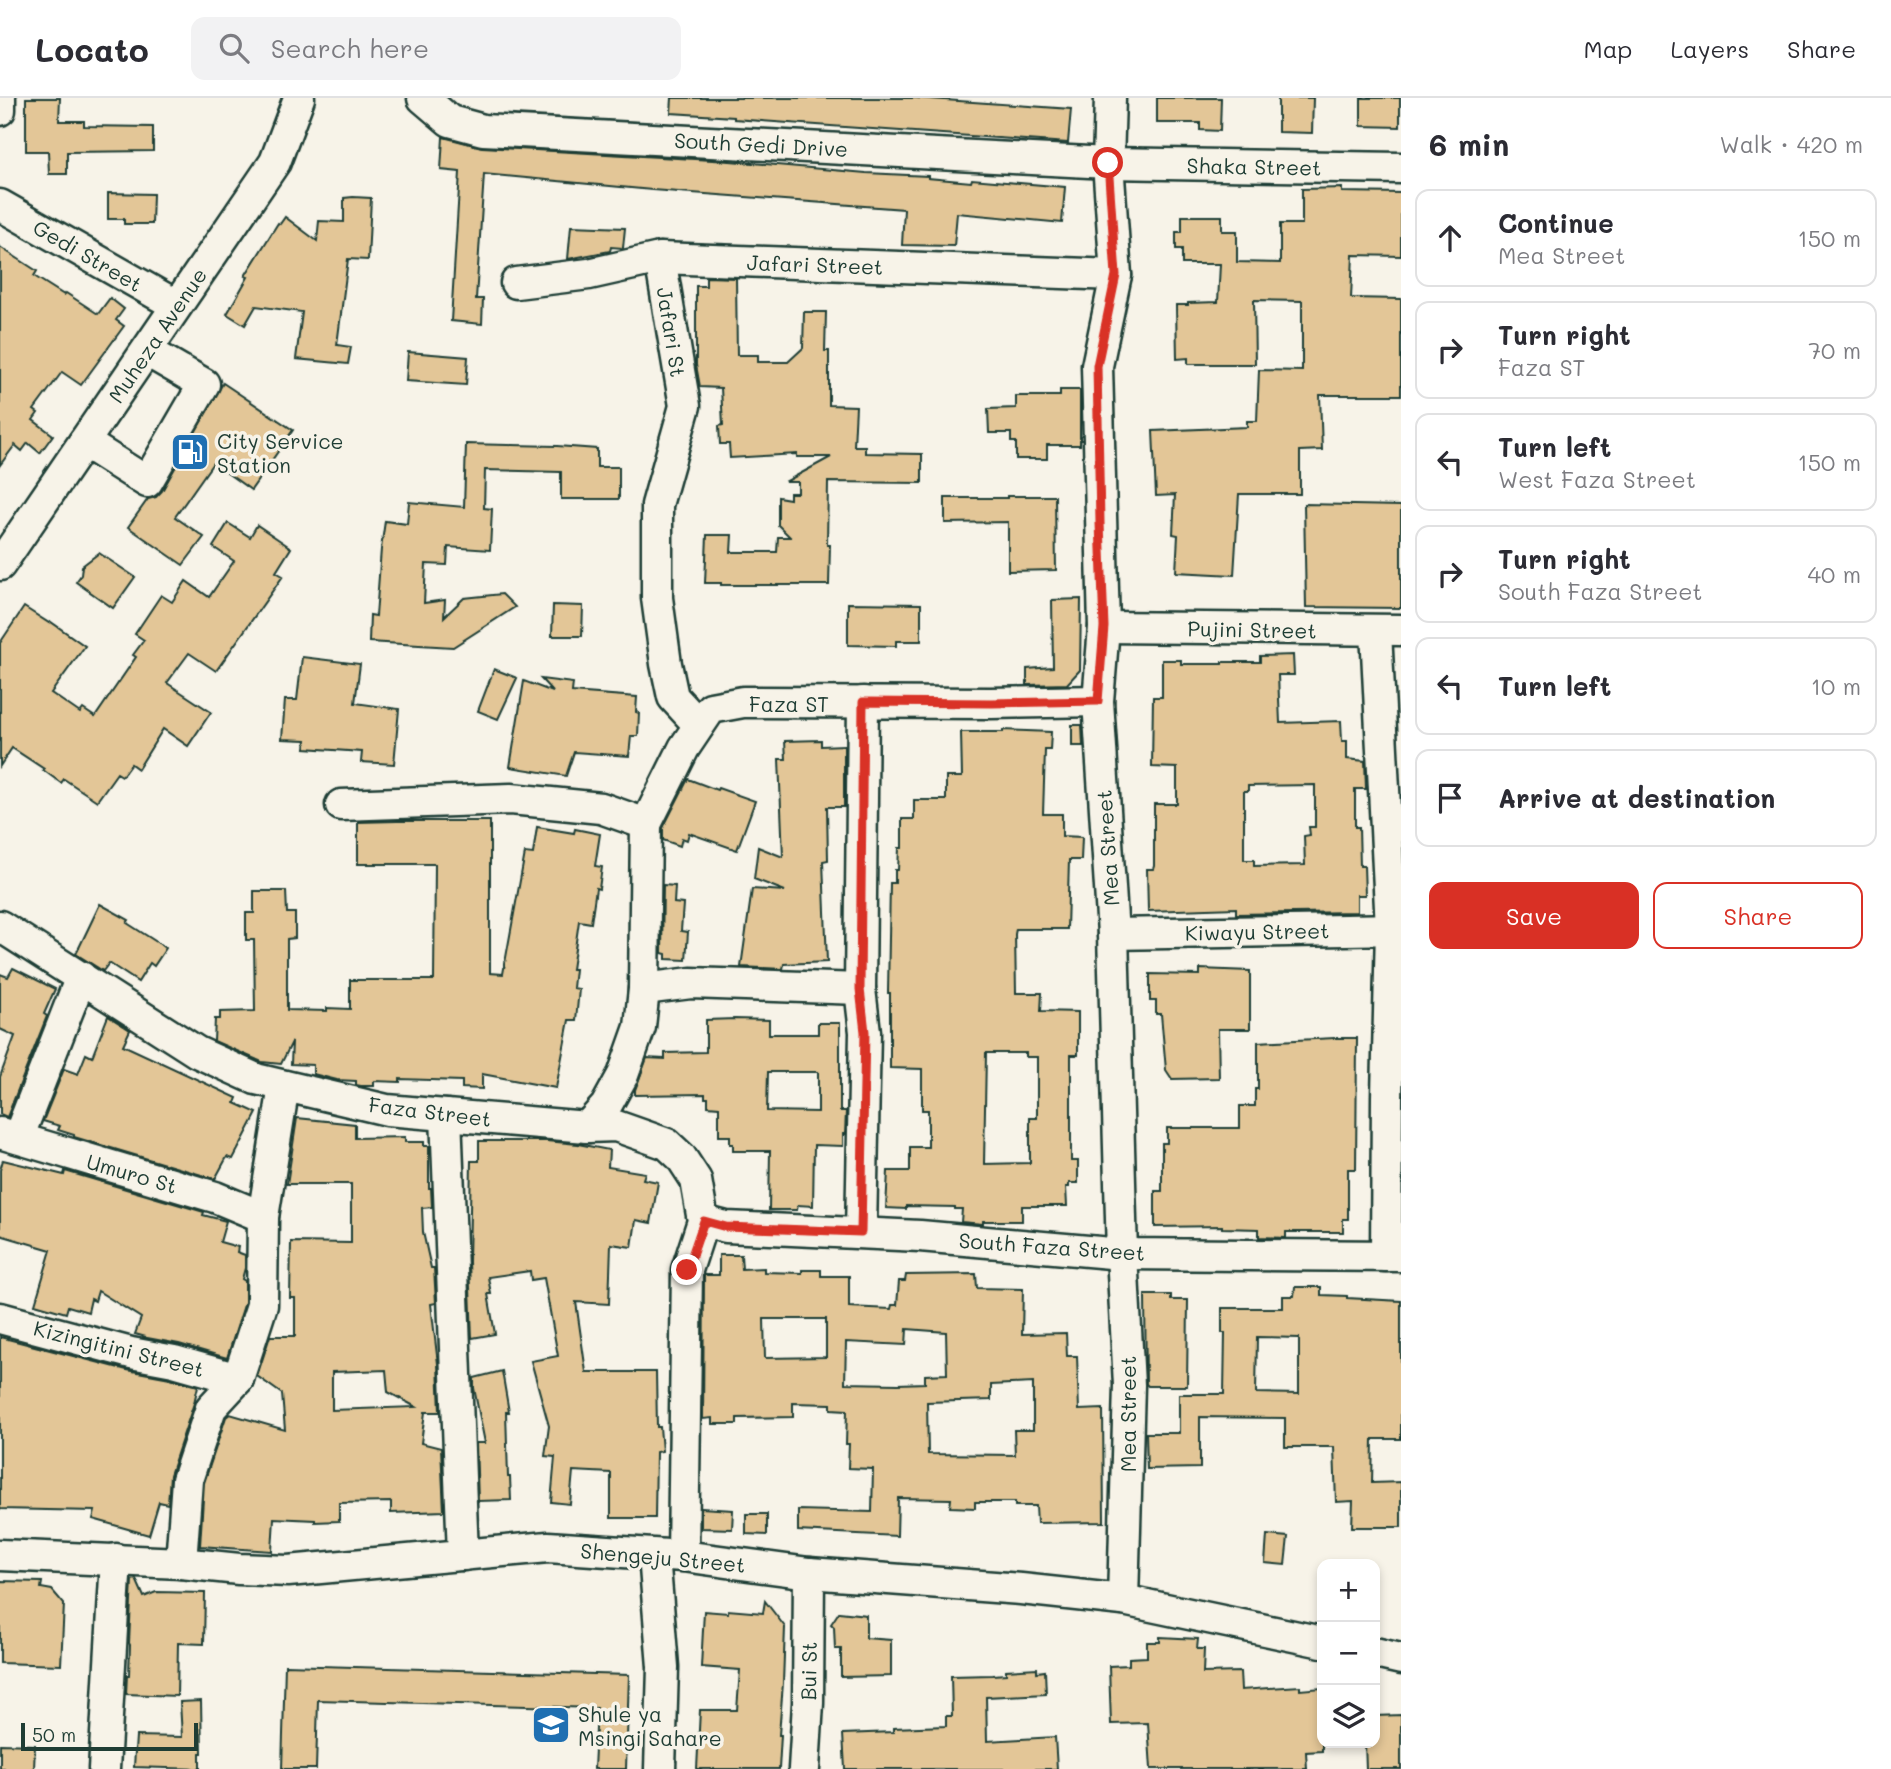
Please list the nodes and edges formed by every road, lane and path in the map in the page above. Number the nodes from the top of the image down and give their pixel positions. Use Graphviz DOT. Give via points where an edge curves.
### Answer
graph roads {
  1 [pos="0,98"];
  2 [pos="299,98"];
  3 [pos="423,98"];
  4 [pos="1110,98"];
  5 [pos="0,110"];
  6 [pos="1108,163"];
  7 [pos="1401,169"];
  8 [pos="0,205"];
  9 [pos="660,258"];
  10 [pos="1116,275"];
  11 [pos="516,282"];
  12 [pos="176,305"];
  13 [pos="147,351"];
  14 [pos="85,442"];
  15 [pos="0,565"];
  16 [pos="1104,627"];
  17 [pos="1389,631"];
  18 [pos="1098,701"];
  19 [pos="863,702"];
  20 [pos="698,724"];
  21 [pos="341,805"];
  22 [pos="646,824"];
  23 [pos="0,926"];
  24 [pos="1396,929"];
  25 [pos="1113,934"];
  26 [pos="81,977"];
  27 [pos="644,989"];
  28 [pos="860,989"];
  29 [pos="284,1086"];
  30 [pos="446,1115"];
  31 [pos="587,1127"];
  32 [pos="9,1136"];
  33 [pos="263,1217"];
  34 [pos="704,1221"];
  35 [pos="861,1232"];
  36 [pos="1122,1254"];
  37 [pos="1394,1256"];
  38 [pos="0,1318"];
  39 [pos="238,1379"];
  40 [pos="0,1555"];
  41 [pos="463,1555"];
  42 [pos="669,1555"];
  43 [pos="116,1559"];
  44 [pos="180,1563"];
  45 [pos="809,1573"];
  46 [pos="1123,1600"];
  47 [pos="1317,1641"];
  48 [pos="1380,1654"];
  49 [pos="1401,1658"];
  50 [pos="104,1769"];
  51 [pos="660,1769"];
  52 [pos="804,1769"];
  1 -- 5 [label="street"];
  2 -- 12 [label="street, Muheza Avenue" via="275,162"];
  3 -- 6 [label="street, South Gedi Drive" via="450,121 483,130"];
  4 -- 6 [label="street, Mea Street"];
  6 -- 7 [label="street, Shaka Street"];
  6 -- 10 [label="street, Mea Street"];
  8 -- 12 [label="street, Gedi Street"];
  9 -- 10 [label="street, Jafari Street"];
  9 -- 11 [label="street, Jafari Street" via="589,274"];
  9 -- 20 [label="street, Jafari St" via="685,406 657,505 657,598 673,697"];
  10 -- 16 [label="street, Mea Street" via="1097,366"];
  12 -- 13 [label="street, Muheza Avenue"];
  13 -- 14 [label="street, Muheza Avenue"];
  13 -- 14 [label="street" via="204,384 147,482"];
  14 -- 15 [label="street, Muheza Avenue"];
  16 -- 17 [label="street, Pujini Street"];
  16 -- 18 [label="street, Mea Street"];
  17 -- 24 [label="street"];
  18 -- 19 [label="street, Faza ST"];
  18 -- 25 [label="street, Mea Street"];
  19 -- 20 [label="street, Faza ST" via="743,702 711,708"];
  19 -- 28 [label="street"];
  20 -- 22 [label="street"];
  21 -- 22 [label="street" via="511,799 601,808"];
  22 -- 27 [label="street"];
  23 -- 26 [label="street, Faza Street"];
  24 -- 25 [label="street, Kiwayu Street"];
  24 -- 37 [label="street" via="1387,1097"];
  25 -- 36 [label="street, Mea Street"];
  26 -- 29 [label="street, Faza Street" via="197,1052 256,1079"];
  26 -- 32 [label="street"];
  27 -- 28 [label="street" via="691,983"];
  27 -- 31 [label="street" via="640,1027 624,1075"];
  28 -- 35 [label="street" via="865,1032"];
  29 -- 30 [label="street, Faza Street" via="387,1110"];
  29 -- 33 [label="street"];
  30 -- 31 [label="street, Faza Street"];
  30 -- 41 [label="street"];
  31 -- 34 [label="street, Faza Street" via="616,1126 667,1144 696,1180"];
  32 -- 33 [label="street, Umuro St" via="215,1197"];
  33 -- 39 [label="street" via="262,1305"];
  34 -- 35 [label="street, South Faza Street" via="726,1227"];
  34 -- 42 [label="street" via="687,1270"];
  35 -- 36 [label="street, South Faza Street"];
  36 -- 37 [label="street, South Faza Street"];
  36 -- 46 [label="street, Mea Street" via="1129,1385"];
  38 -- 39 [label="street, Kizingitini Street"];
  39 -- 44 [label="street" via="211,1408 187,1480"];
  40 -- 43 [label="street, Shengeju Street"];
  41 -- 42 [label="street, Shengeju Street" via="548,1547"];
  41 -- 44 [label="street, Shengeju Street" via="288,1571"];
  42 -- 45 [label="street, Shengeju Street"];
  42 -- 51 [label="street"];
  43 -- 44 [label="street, Shengeju Street"];
  43 -- 50 [label="street"];
  45 -- 46 [label="street, Shengeju Street"];
  45 -- 52 [label="street, Bui St"];
  46 -- 47 [label="street, Shengeju Street"];
  48 -- 49 [label="street"];
}
